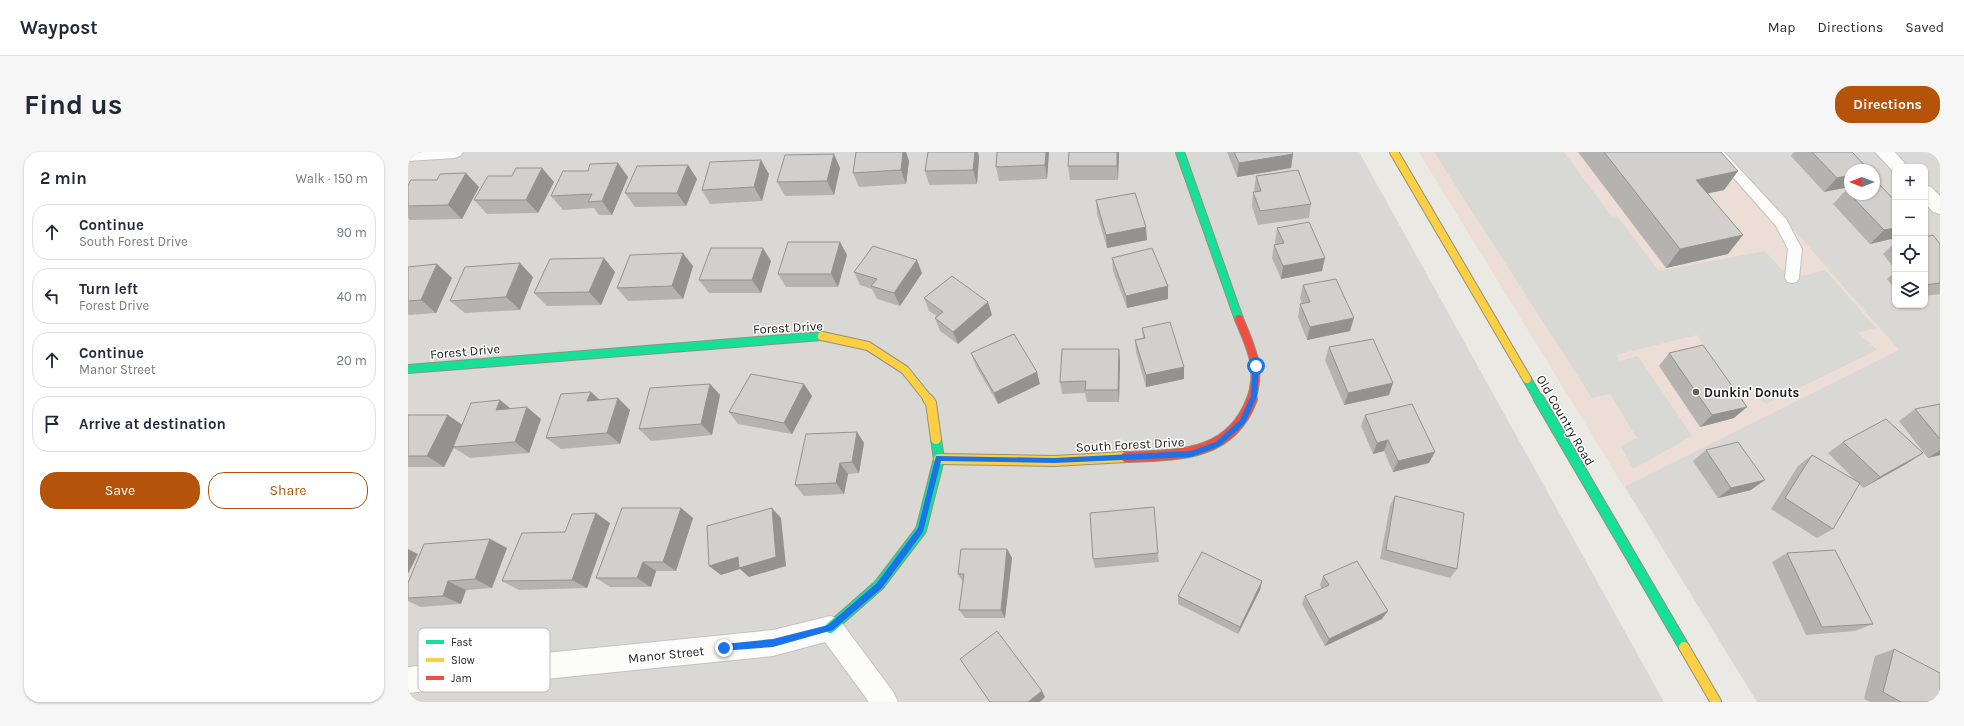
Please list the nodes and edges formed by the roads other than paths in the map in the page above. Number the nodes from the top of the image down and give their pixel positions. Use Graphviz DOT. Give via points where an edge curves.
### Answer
graph roads {
  1 [pos="454,152"];
  2 [pos="1180,152"];
  3 [pos="1394,152"];
  4 [pos="1717,152"];
  5 [pos="1884,152"];
  6 [pos="408,155"];
  7 [pos="1896,164"];
  8 [pos="1928,195"];
  9 [pos="1940,207"];
  10 [pos="1792,278"];
  11 [pos="408,369"];
  12 [pos="938,458"];
  13 [pos="830,628"];
  14 [pos="550,666"];
  15 [pos="418,679"];
  16 [pos="408,680"];
  17 [pos="885,702"];
  18 [pos="1716,702"];
  1 -- 6 [label="street"];
  2 -- 12 [label="street, South Forest Drive" via="1256,366 1254,396 1243,421 1218,444 1191,454 1054,460"];
  3 -- 18 [label="street, Old Country Road"];
  4 -- 10 [label="lane" via="1780,223 1795,249"];
  5 -- 7 [label="street"];
  8 -- 9 [label="street"];
  11 -- 12 [label="street, Forest Drive" via="820,336 868,346 906,370 932,403"];
  12 -- 13 [label="street, Forest Drive" via="921,530 879,585"];
  13 -- 14 [label="street, Manor Street" via="773,643"];
  13 -- 17 [label="street"];
  15 -- 16 [label="street, Manor Street"];
}
